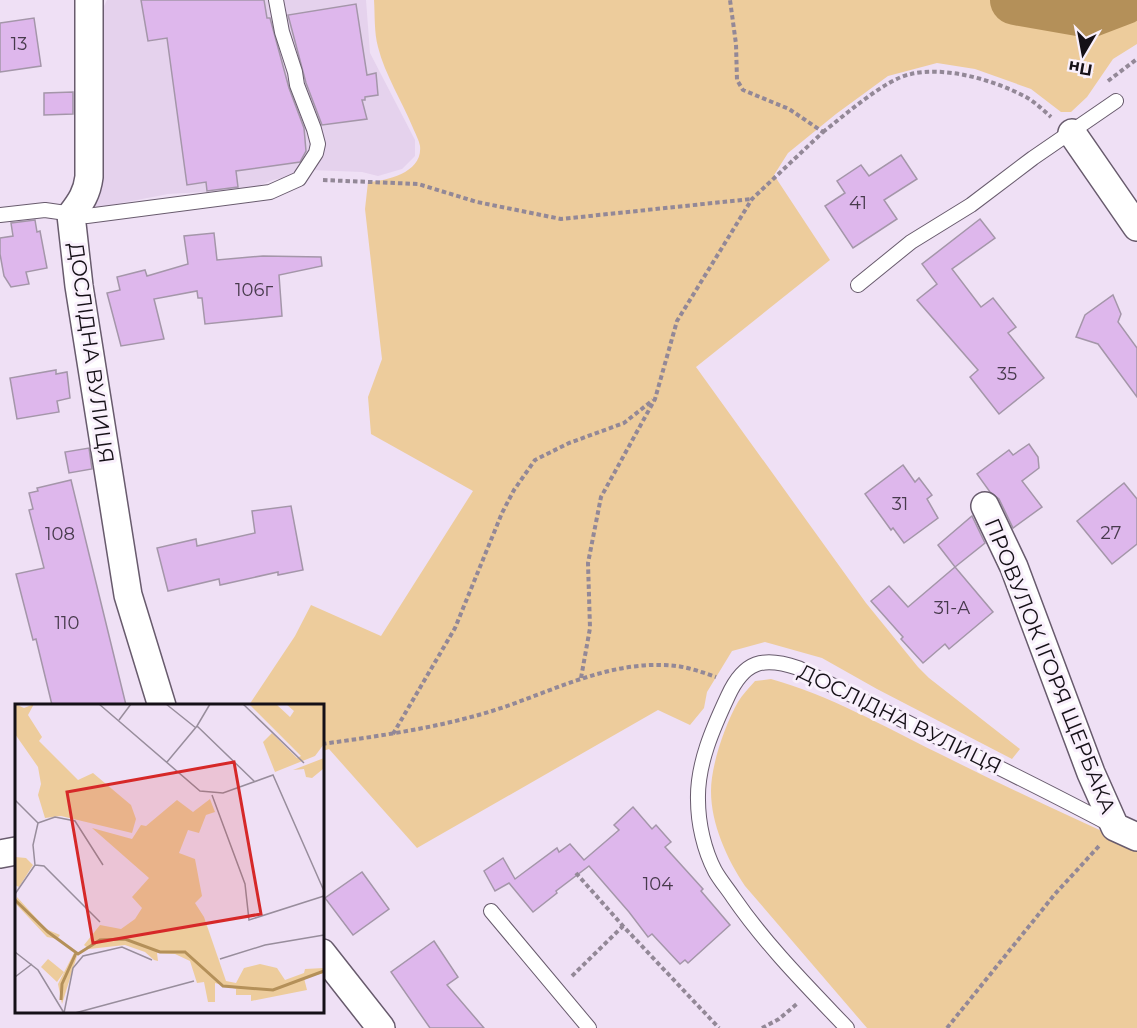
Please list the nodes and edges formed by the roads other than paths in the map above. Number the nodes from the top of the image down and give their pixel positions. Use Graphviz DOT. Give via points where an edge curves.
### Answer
graph roads {
  1 [pos="89,0"];
  2 [pos="276,0"];
  3 [pos="1116,101"];
  4 [pos="1072,133"];
  5 [pos="0,215"];
  6 [pos="71,215"];
  7 [pos="1137,227"];
  8 [pos="858,285"];
  9 [pos="985,506"];
  10 [pos="162,704"];
  11 [pos="1126,832"];
  12 [pos="15,850"];
  13 [pos="0,854"];
  14 [pos="492,911"];
  15 [pos="324,956"];
  16 [pos="381,1028"];
  17 [pos="589,1028"];
  18 [pos="847,1028"];
  1 -- 6 [label="street, ДОСЛІДНА ВУЛИЦЯ" via="89,177 83,200"];
  2 -- 6 [label="lane" via="297,85 318,144 299,179 270,192"];
  3 -- 4 [label="lane"];
  4 -- 7 [label="street"];
  4 -- 8 [label="lane" via="911,242"];
  5 -- 6 [label="lane" via="45,210"];
  6 -- 10 [label="street, ДОСЛІДНА ВУЛИЦЯ" via="128,595"];
  9 -- 11 [label="street, ПРОВУЛОК ІГОРЯ ЩЕРБАКА" via="1014,567 1091,773"];
  11 -- 18 [label="lane, ДОСЛІДНА ВУЛИЦЯ" via="798,668 763,662 744,670 734,683 704,756 698,800 702,832 715,870 750,922"];
  12 -- 13 [label="street"];
  14 -- 17 [label="lane"];
  15 -- 16 [label="street"];
}
